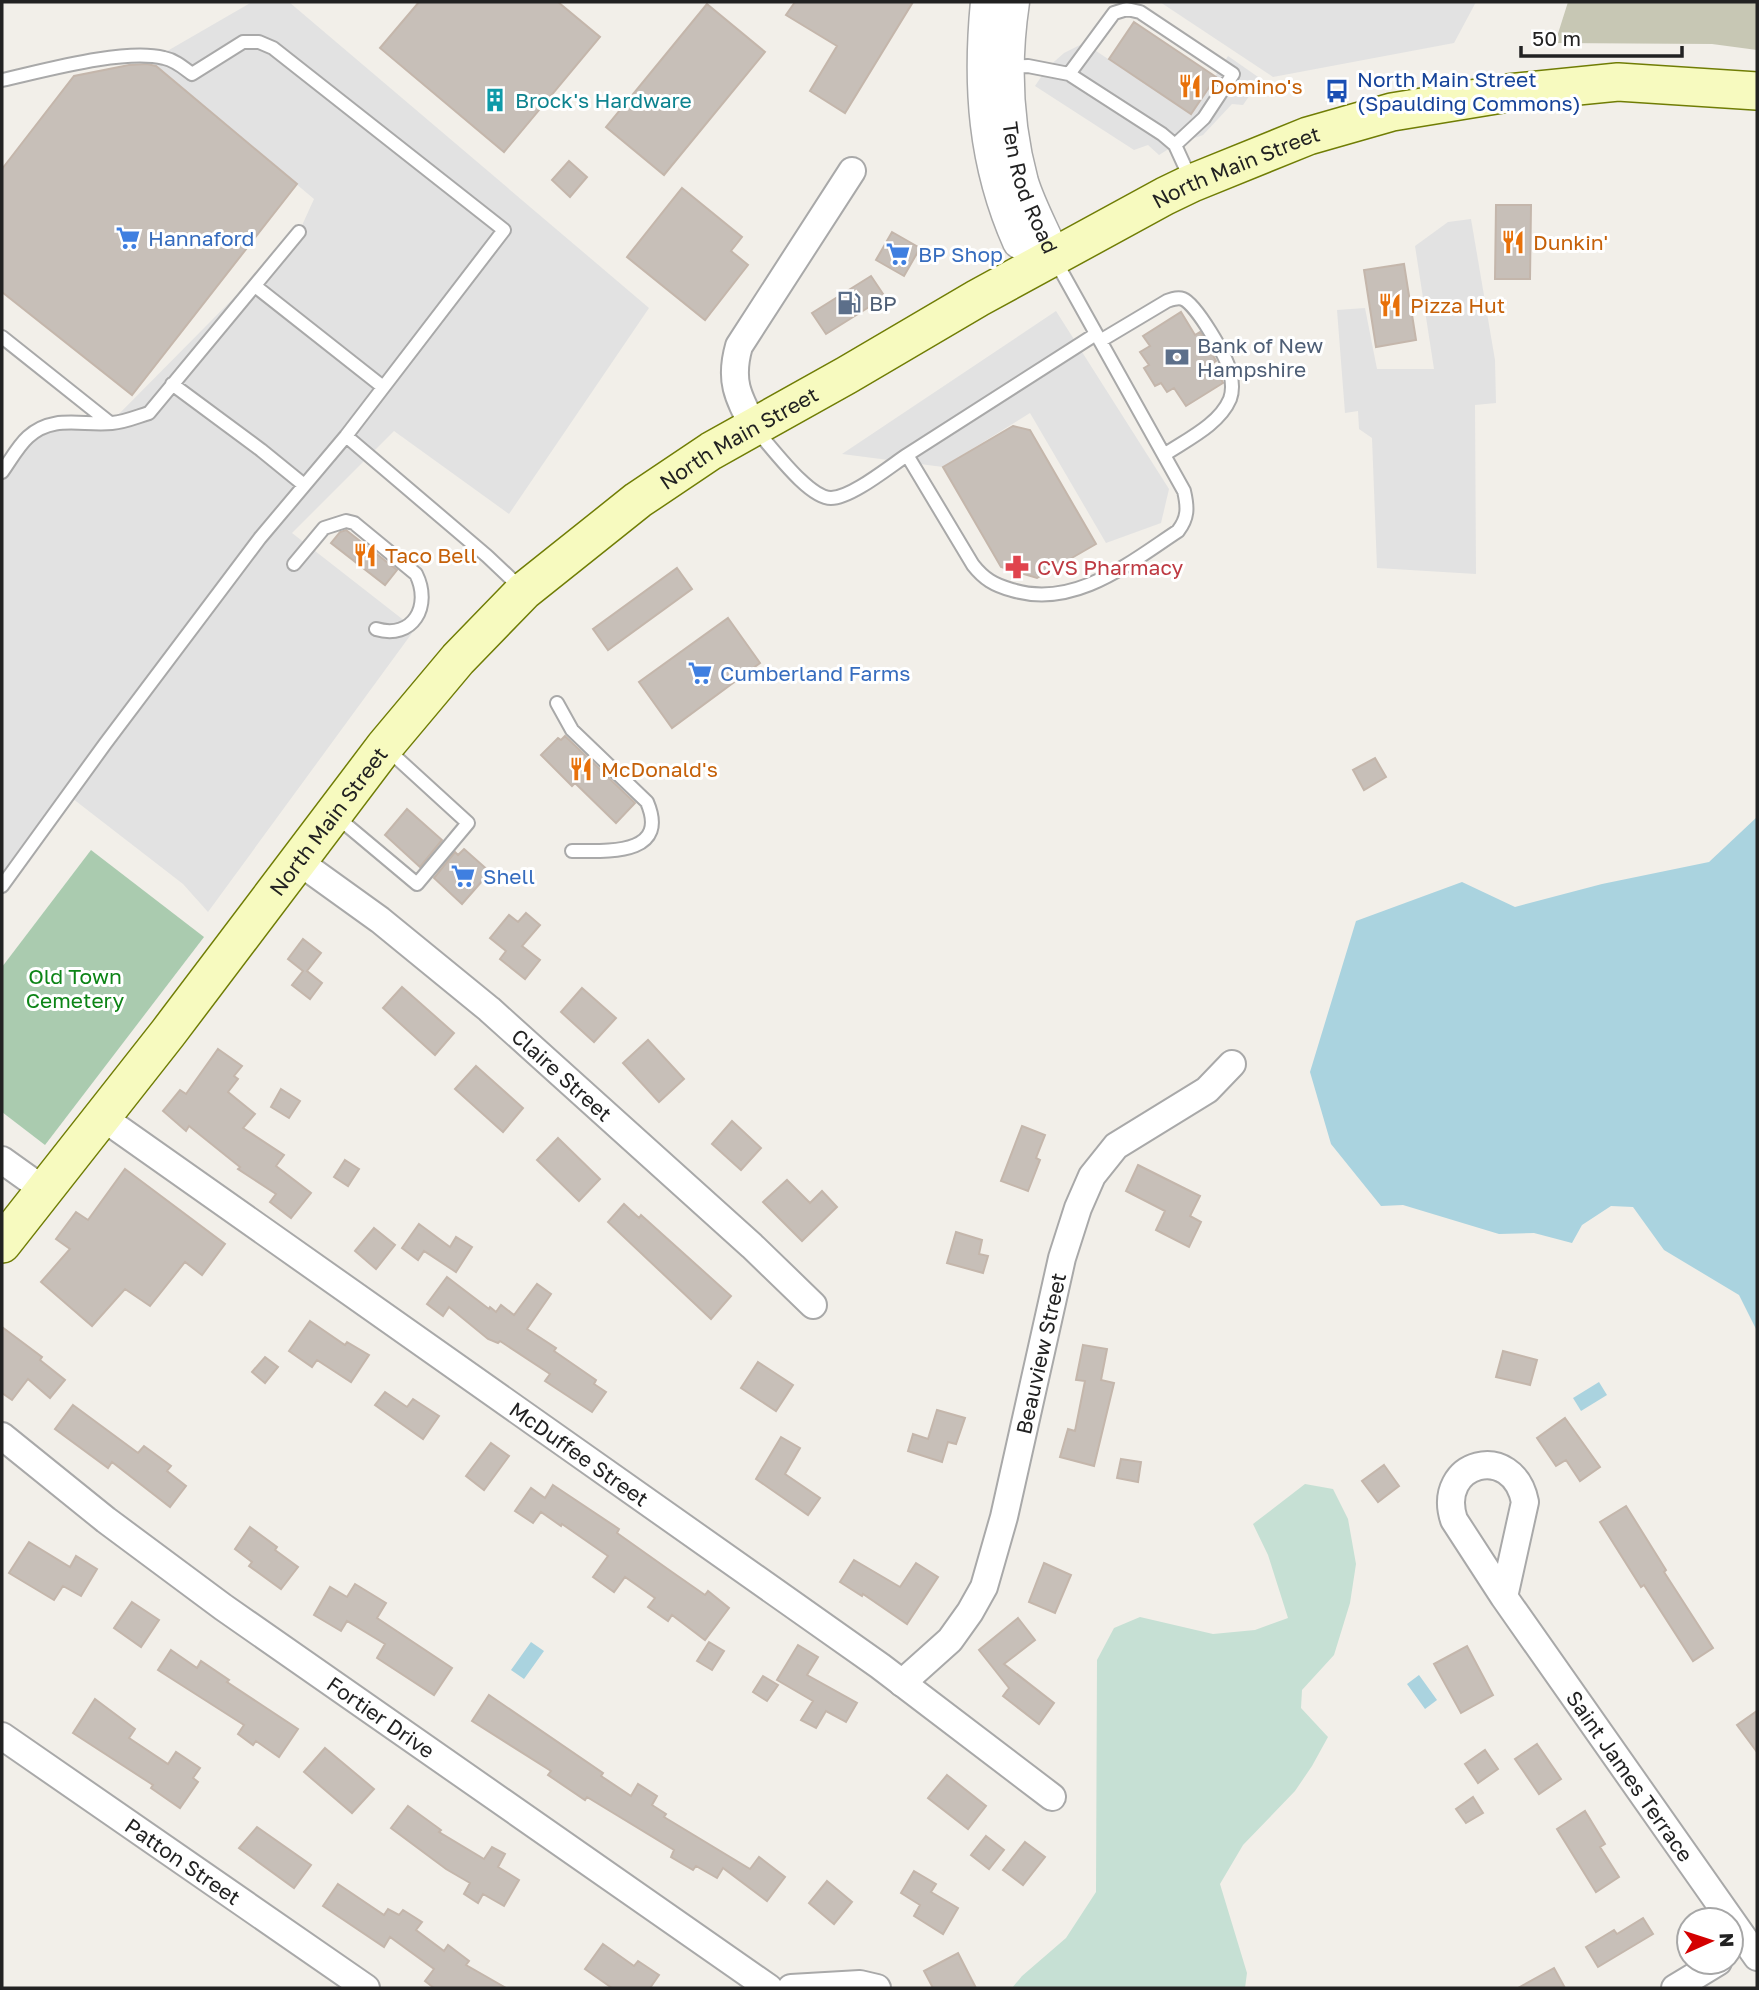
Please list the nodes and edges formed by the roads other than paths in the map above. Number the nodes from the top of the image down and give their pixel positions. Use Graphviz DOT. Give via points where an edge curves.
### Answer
graph roads {
  1 [pos="987,2"];
  2 [pos="1013,2"];
  3 [pos="1006,67"];
  4 [pos="1069,74"];
  5 [pos="2,80"];
  6 [pos="1757,91"];
  7 [pos="1175,145"];
  8 [pos="852,171"];
  9 [pos="1192,183"];
  10 [pos="299,232"];
  11 [pos="1054,257"];
  12 [pos="255,286"];
  13 [pos="2,337"];
  14 [pos="1098,337"];
  15 [pos="172,384"];
  16 [pos="383,387"];
  17 [pos="110,424"];
  18 [pos="754,427"];
  19 [pos="346,436"];
  20 [pos="907,455"];
  21 [pos="1164,455"];
  22 [pos="2,472"];
  23 [pos="304,485"];
  24 [pos="294,564"];
  25 [pos="524,591"];
  26 [pos="376,629"];
  27 [pos="557,703"];
  28 [pos="384,746"];
  29 [pos="334,814"];
  30 [pos="572,852"];
  31 [pos="298,861"];
  32 [pos="2,886"];
  33 [pos="1232,1064"];
  34 [pos="102,1118"];
  35 [pos="2,1160"];
  36 [pos="44,1190"];
  37 [pos="5,1235"];
  38 [pos="813,1305"];
  39 [pos="2,1436"];
  40 [pos="1504,1597"];
  41 [pos="902,1684"];
  42 [pos="2,1735"];
  43 [pos="1052,1797"];
  44 [pos="1714,1906"];
  45 [pos="1695,1976"];
  46 [pos="366,1988"];
  47 [pos="769,1988"];
  48 [pos="791,1988"];
  49 [pos="877,1988"];
  50 [pos="1675,1988"];
  1 -- 11 [label="street, Ten Rod Road" via="985,108 1000,196 1018,242"];
  2 -- 3 [label="street, Ten Rod Road"];
  3 -- 4 [label="lane"];
  3 -- 11 [label="street, Ten Rod Road" via="1023,183"];
  4 -- 7 [label="lane"];
  4 -- 7 [label="lane" via="1114,13 1127,9 1140,12 1233,74 1204,118"];
  5 -- 16 [label="lane" via="147,55 166,58 192,74 243,42 259,41 503,230"];
  6 -- 9 [label="main road, North Main Street" via="1618,82 1495,95 1378,115 1308,136"];
  7 -- 9 [label="lane"];
  8 -- 18 [label="street" via="739,346 735,385"];
  9 -- 11 [label="main road, North Main Street"];
  10 -- 12 [label="lane"];
  11 -- 14 [label="lane"];
  11 -- 18 [label="main road, North Main Street"];
  12 -- 15 [label="lane"];
  12 -- 16 [label="lane"];
  13 -- 17 [label="lane"];
  14 -- 20 [label="lane"];
  14 -- 21 [label="lane"];
  14 -- 21 [label="lane" via="1177,298 1195,310 1223,354 1230,370 1230,398 1211,424"];
  15 -- 17 [label="lane" via="149,412"];
  15 -- 23 [label="lane"];
  16 -- 19 [label="lane"];
  17 -- 22 [label="lane" via="46,425 27,437"];
  18 -- 20 [label="lane" via="820,496 847,494"];
  18 -- 25 [label="main road, North Main Street" via="638,499"];
  19 -- 23 [label="lane"];
  19 -- 25 [label="lane"];
  20 -- 21 [label="lane" via="984,578 996,586 1041,596 1101,580 1178,531 1188,506"];
  23 -- 32 [label="lane"];
  24 -- 26 [label="lane" via="324,528 354,523 416,575 422,586 421,611 415,619 397,630"];
  25 -- 28 [label="main road, North Main Street"];
  27 -- 30 [label="lane" via="572,730 647,802 652,814 649,837 640,844"];
  28 -- 29 [label="main road, North Main Street"];
  28 -- 29 [label="lane" via="468,822 417,884"];
  29 -- 31 [label="main road, North Main Street"];
  31 -- 34 [label="main road, North Main Street"];
  31 -- 38 [label="street, Claire Street" via="380,920 489,1009"];
  33 -- 41 [label="street, Beauview Street" via="1207,1090 1116,1146 1092,1176 1062,1258 984,1587 950,1640"];
  34 -- 36 [label="main road, North Main Street"];
  34 -- 41 [label="street, McDuffee Street"];
  35 -- 36 [label="street"];
  36 -- 37 [label="main road, North Main Street"];
  39 -- 47 [label="street, Fortier Drive" via="223,1607"];
  40 -- 44 [label="street, Saint James Terrace"];
  41 -- 43 [label="street, McDuffee Street"];
  42 -- 46 [label="street, Patton Street"];
  45 -- 50 [label="street"];
  48 -- 49 [label="street" via="860,1984"];
}
